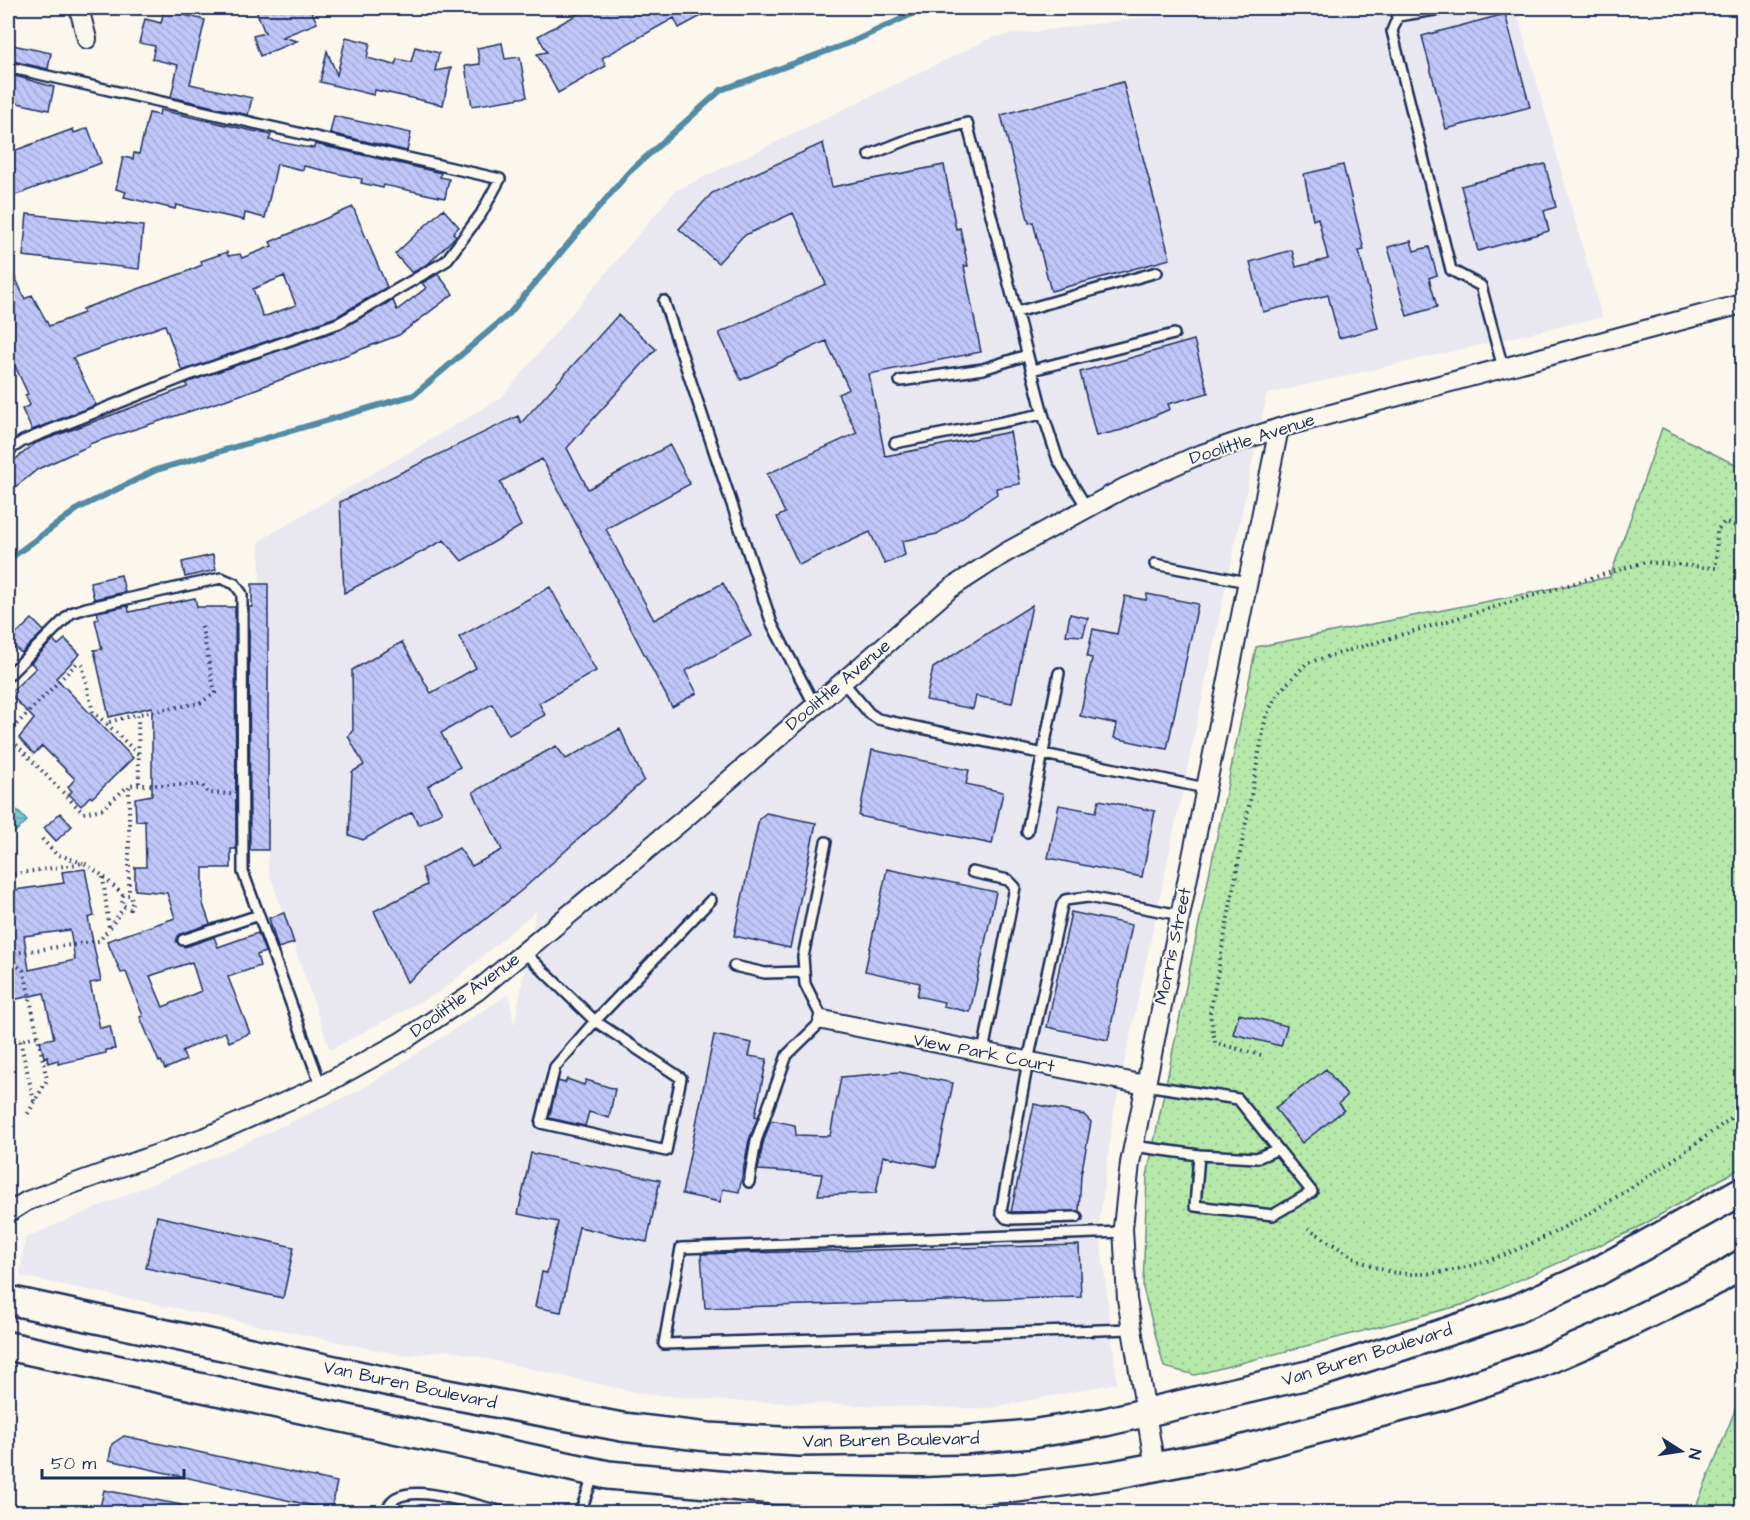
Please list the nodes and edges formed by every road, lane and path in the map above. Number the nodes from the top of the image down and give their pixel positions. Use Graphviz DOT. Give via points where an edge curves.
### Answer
graph roads {
  1 [pos="79,8"];
  2 [pos="1447,8"];
  3 [pos="87,39"];
  4 [pos="8,67"];
  5 [pos="869,155"];
  6 [pos="1157,272"];
  7 [pos="664,301"];
  8 [pos="1743,304"];
  9 [pos="1017,312"];
  10 [pos="1174,334"];
  11 [pos="1027,355"];
  12 [pos="1503,368"];
  13 [pos="1032,370"];
  14 [pos="900,381"];
  15 [pos="1043,414"];
  16 [pos="1279,429"];
  17 [pos="895,443"];
  18 [pos="8,451"];
  19 [pos="1087,508"];
  20 [pos="1743,528"];
  21 [pos="1155,564"];
  22 [pos="1247,582"];
  23 [pos="201,623"];
  24 [pos="1059,673"];
  25 [pos="8,676"];
  26 [pos="843,682"];
  27 [pos="814,704"];
  28 [pos="138,714"];
  29 [pos="106,723"];
  30 [pos="8,734"];
  31 [pos="138,754"];
  32 [pos="1042,754"];
  33 [pos="139,783"];
  34 [pos="129,785"];
  35 [pos="1205,788"];
  36 [pos="243,793"];
  37 [pos="1027,832"];
  38 [pos="42,839"];
  39 [pos="826,842"];
  40 [pos="84,863"];
  41 [pos="972,872"];
  42 [pos="8,875"];
  43 [pos="103,876"];
  44 [pos="129,895"];
  45 [pos="123,896"];
  46 [pos="711,900"];
  47 [pos="124,907"];
  48 [pos="259,915"];
  49 [pos="1180,915"];
  50 [pos="109,929"];
  51 [pos="183,940"];
  52 [pos="524,952"];
  53 [pos="8,954"];
  54 [pos="8,960"];
  55 [pos="734,966"];
  56 [pos="804,972"];
  57 [pos="823,1020"];
  58 [pos="594,1021"];
  59 [pos="38,1036"];
  60 [pos="20,1040"];
  61 [pos="8,1042"];
  62 [pos="983,1052"];
  63 [pos="1261,1055"];
  64 [pos="1028,1062"];
  65 [pos="1145,1085"];
  66 [pos="321,1086"];
  67 [pos="35,1102"];
  68 [pos="1743,1110"];
  69 [pos="26,1117"];
  70 [pos="1133,1146"];
  71 [pos="1278,1149"];
  72 [pos="1199,1155"];
  73 [pos="749,1182"];
  74 [pos="1743,1191"];
  75 [pos="8,1213"];
  76 [pos="1077,1217"];
  77 [pos="1308,1228"];
  78 [pos="1123,1232"];
  79 [pos="1743,1264"];
  80 [pos="8,1300"];
  81 [pos="1131,1329"];
  82 [pos="8,1346"];
  83 [pos="1145,1413"];
  84 [pos="1155,1467"];
  85 [pos="594,1473"];
  86 [pos="467,1508"];
  87 [pos="385,1512"];
  88 [pos="504,1512"];
  89 [pos="580,1512"];
  1 -- 3 [label="street"];
  2 -- 12 [label="lane" via="1398,16 1392,31 1451,270 1481,286"];
  4 -- 18 [label="lane" via="500,178 481,214 446,261 339,323 189,375 23,441"];
  5 -- 9 [label="lane" via="967,123"];
  6 -- 9 [label="lane"];
  7 -- 27 [label="lane" via="772,624"];
  8 -- 12 [label="street, Doolittle Avenue"];
  9 -- 11 [label="lane"];
  10 -- 13 [label="lane"];
  11 -- 13 [label="lane"];
  11 -- 14 [label="lane" via="983,369"];
  12 -- 16 [label="street, Doolittle Avenue"];
  13 -- 15 [label="lane"];
  15 -- 17 [label="lane"];
  15 -- 19 [label="lane" via="1058,460"];
  16 -- 19 [label="street, Doolittle Avenue" via="1196,456"];
  16 -- 22 [label="street, Morris Street"];
  19 -- 26 [label="street, Doolittle Avenue" via="951,588"];
  20 -- 63 [label="path" via="1724,522 1718,530 1716,567 1645,562 1307,663 1279,692 1266,716 1210,1013 1215,1043"];
  21 -- 22 [label="lane"];
  22 -- 35 [label="street, Morris Street"];
  23 -- 28 [label="path" via="215,693 200,703"];
  24 -- 32 [label="lane"];
  25 -- 36 [label="lane" via="72,613 221,578 235,584 242,594"];
  26 -- 27 [label="street, Doolittle Avenue"];
  26 -- 32 [label="lane" via="878,719"];
  27 -- 52 [label="street, Doolittle Avenue" via="683,820"];
  28 -- 29 [label="path"];
  28 -- 31 [label="path"];
  29 -- 30 [label="path" via="93,712 80,663"];
  29 -- 31 [label="path"];
  30 -- 34 [label="path" via="82,813 102,809"];
  31 -- 33 [label="path"];
  32 -- 35 [label="lane"];
  32 -- 37 [label="lane"];
  34 -- 36 [label="path" via="202,785 208,794"];
  34 -- 44 [label="path"];
  35 -- 49 [label="street, Morris Street"];
  36 -- 48 [label="lane" via="243,872"];
  38 -- 40 [label="path" via="56,854"];
  39 -- 56 [label="lane" via="806,940"];
  40 -- 42 [label="path"];
  40 -- 43 [label="path"];
  41 -- 62 [label="lane" via="1008,880 1015,887"];
  43 -- 45 [label="path"];
  43 -- 50 [label="path"];
  44 -- 45 [label="path"];
  44 -- 47 [label="path" via="133,906"];
  45 -- 47 [label="path"];
  46 -- 58 [label="lane"];
  47 -- 50 [label="path"];
  48 -- 51 [label="lane"];
  48 -- 66 [label="lane"];
  49 -- 64 [label="lane" via="1088,897 1065,900"];
  49 -- 65 [label="street, Morris Street"];
  50 -- 53 [label="path" via="99,941"];
  52 -- 58 [label="lane"];
  52 -- 66 [label="street, Doolittle Avenue" via="477,991 401,1042"];
  54 -- 59 [label="path" via="23,970"];
  55 -- 56 [label="lane" via="765,973"];
  56 -- 57 [label="lane" via="811,999"];
  57 -- 62 [label="street, View Park Court"];
  57 -- 73 [label="lane" via="787,1055 759,1132"];
  58 -- 58 [label="lane" via="681,1078 666,1151 541,1123 555,1067"];
  59 -- 60 [label="path"];
  59 -- 67 [label="path" via="47,1080"];
  60 -- 61 [label="path"];
  60 -- 67 [label="path"];
  62 -- 64 [label="street, View Park Court"];
  64 -- 65 [label="street, View Park Court"];
  64 -- 76 [label="lane" via="1001,1212 1012,1219"];
  65 -- 70 [label="street, Morris Street"];
  65 -- 71 [label="lane" via="1238,1100"];
  66 -- 75 [label="street, Doolittle Avenue" via="208,1137 67,1186"];
  67 -- 69 [label="path"];
  68 -- 77 [label="path" via="1662,1169 1536,1242 1457,1271 1397,1273 1360,1260"];
  70 -- 72 [label="lane"];
  70 -- 78 [label="street, Morris Street"];
  71 -- 72 [label="lane" via="1257,1158"];
  71 -- 72 [label="lane" via="1311,1192 1274,1215 1195,1206"];
  74 -- 83 [label="main road, Van Buren Boulevard" via="1602,1269 1516,1309 1325,1371"];
  78 -- 81 [label="street, Morris Street"];
  78 -- 81 [label="lane" via="681,1248 664,1344"];
  79 -- 84 [label="main road" via="1605,1335 1538,1364 1322,1430"];
  80 -- 83 [label="main road, Van Buren Boulevard" via="437,1392 622,1426 708,1437 799,1442 962,1440 1031,1434"];
  81 -- 83 [label="street, Morris Street"];
  82 -- 85 [label="main road"];
  83 -- 84 [label="street, Morris Street"];
  84 -- 85 [label="main road" via="1017,1488 923,1492 764,1490"];
  85 -- 89 [label="lane"];
  86 -- 87 [label="lane" via="408,1494 394,1498"];
  86 -- 88 [label="lane"];
}
